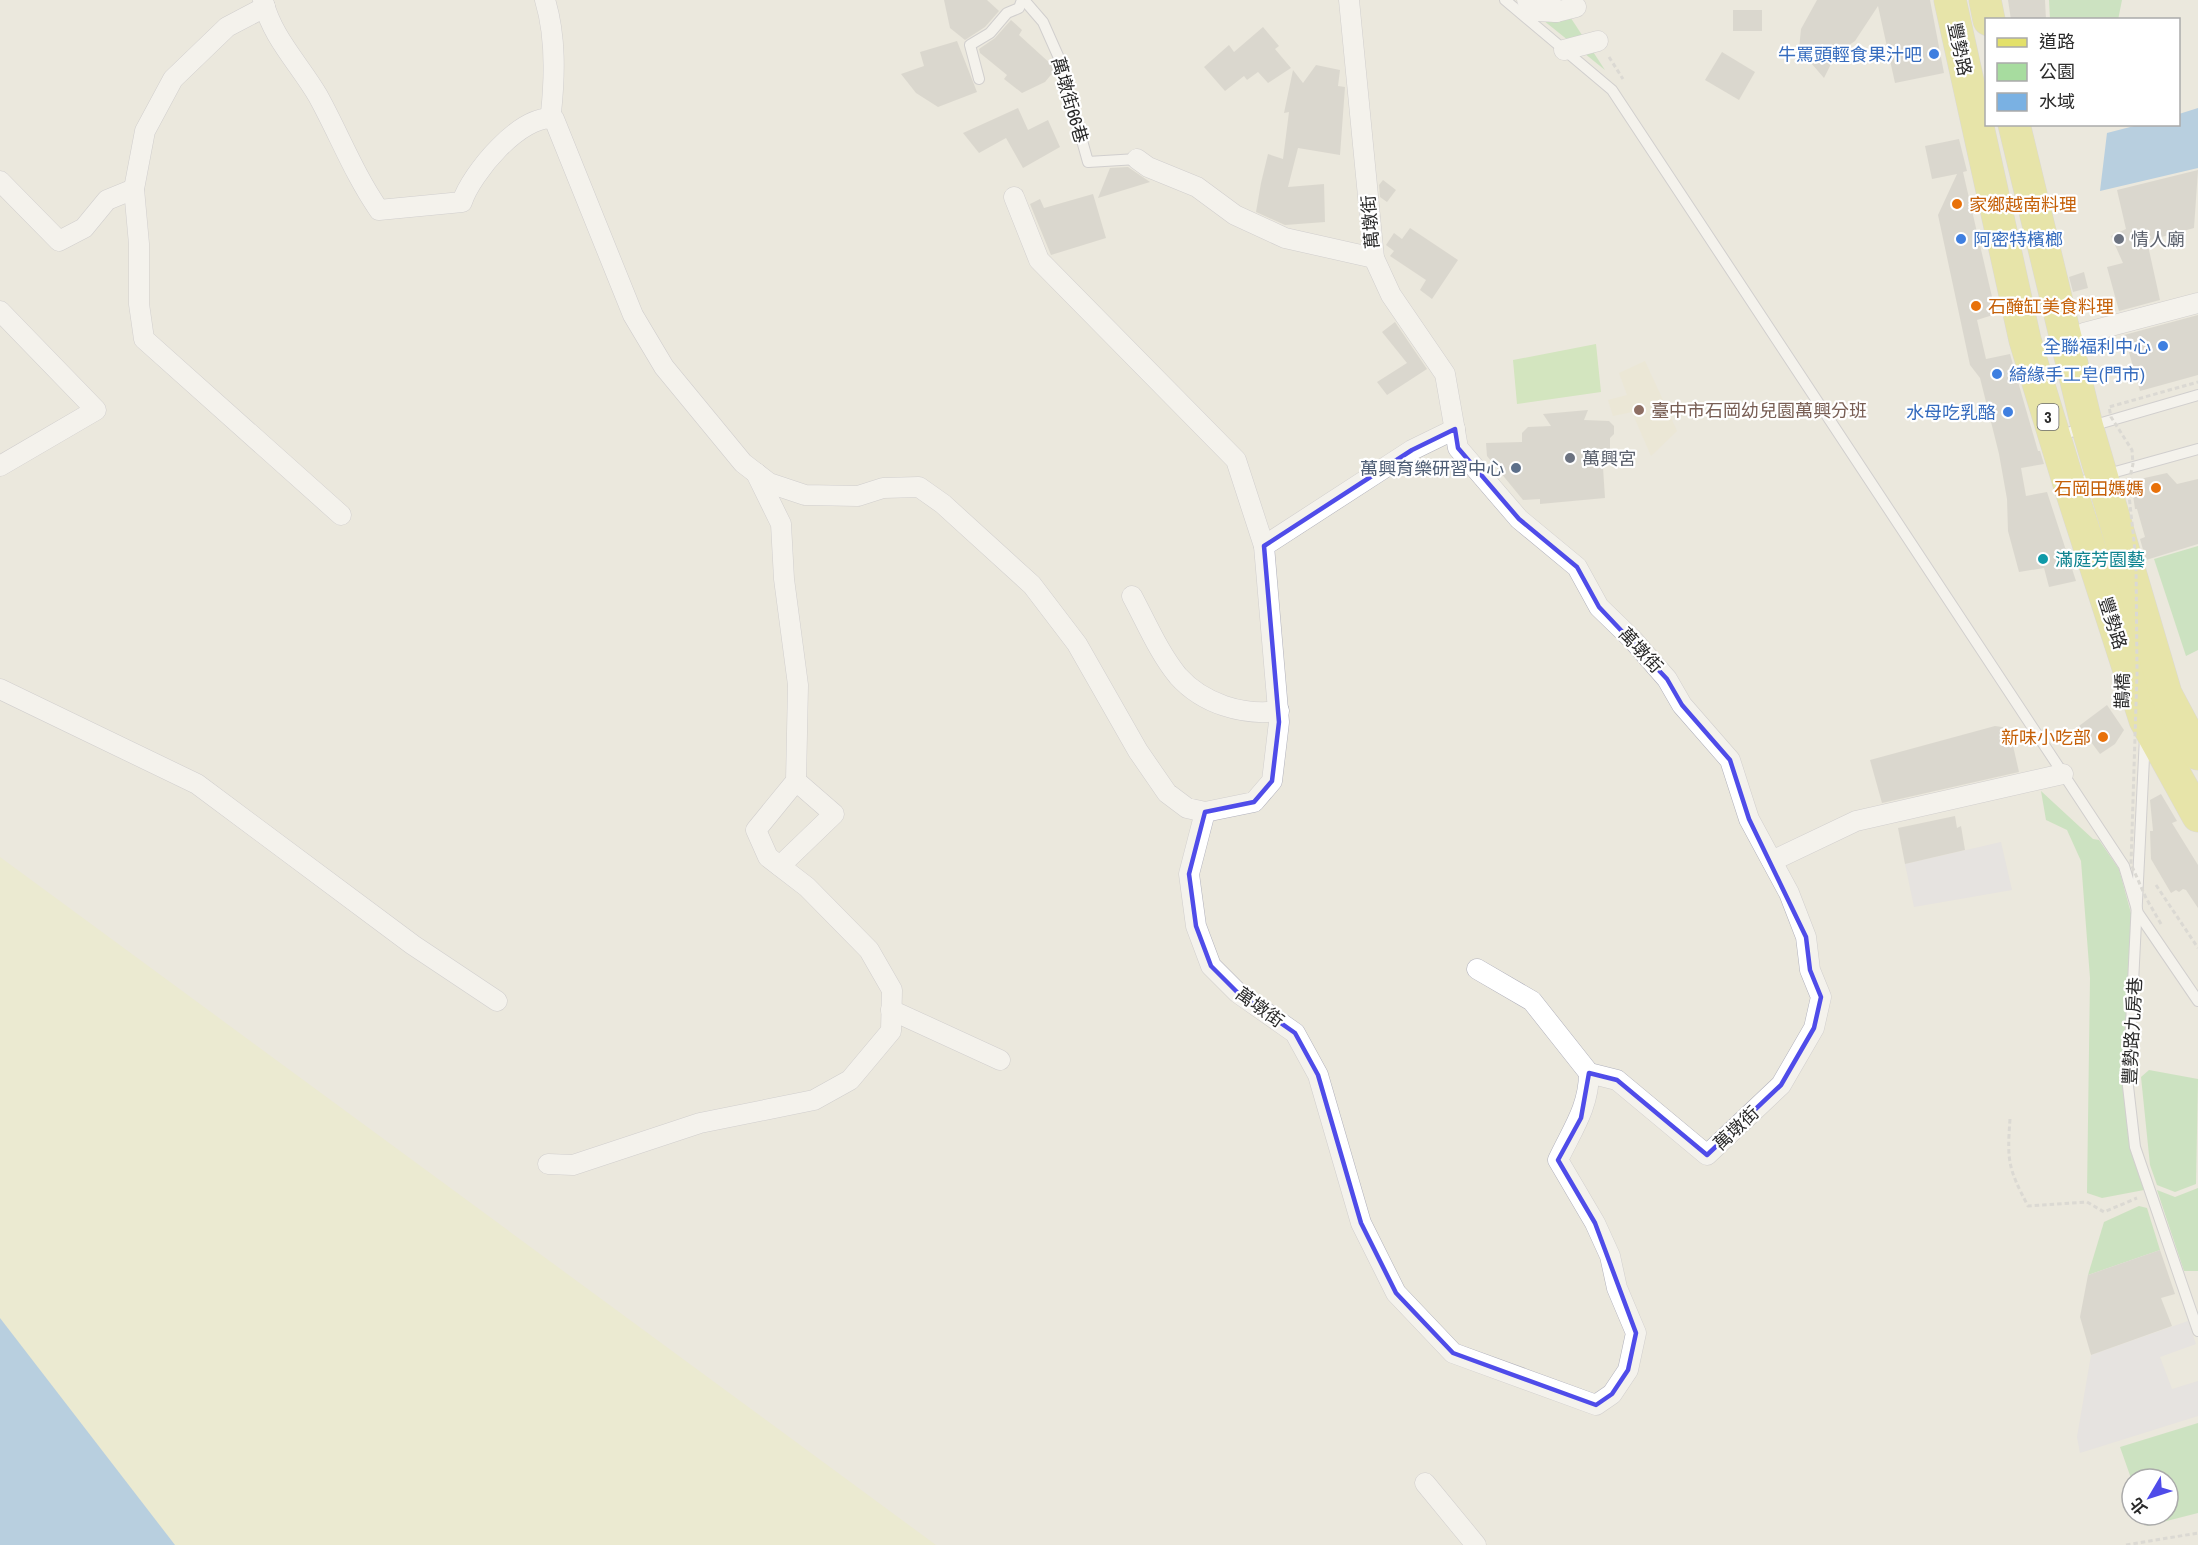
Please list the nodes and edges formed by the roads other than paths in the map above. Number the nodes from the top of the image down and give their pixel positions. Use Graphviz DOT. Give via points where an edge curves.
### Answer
graph roads {
  1 [pos="545,0"];
  2 [pos="1023,0"];
  3 [pos="1349,0"];
  4 [pos="1505,0"];
  5 [pos="1527,0"];
  6 [pos="1950,0"];
  7 [pos="1985,0"];
  8 [pos="264,4"];
  9 [pos="1552,6"];
  10 [pos="1576,7"];
  11 [pos="1989,18"];
  12 [pos="1598,40"];
  13 [pos="1564,50"];
  14 [pos="979,79"];
  15 [pos="551,113"];
  16 [pos="2014,126"];
  17 [pos="1137,159"];
  18 [pos="0,180"];
  19 [pos="134,189"];
  20 [pos="1014,197"];
  21 [pos="1374,258"];
  22 [pos="2198,303"];
  23 [pos="0,311"];
  24 [pos="2084,333"];
  25 [pos="2198,395"];
  26 [pos="2087,426"];
  27 [pos="1455,429"];
  28 [pos="2055,437"];
  29 [pos="2198,448"];
  30 [pos="0,466"];
  31 [pos="756,473"];
  32 [pos="2102,475"];
  33 [pos="2069,484"];
  34 [pos="341,515"];
  35 [pos="1264,546"];
  36 [pos="1132,596"];
  37 [pos="0,688"];
  38 [pos="1279,711"];
  39 [pos="2145,720"];
  40 [pos="2198,754"];
  41 [pos="2063,774"];
  42 [pos="796,781"];
  43 [pos="1205,812"];
  44 [pos="2198,816"];
  45 [pos="1772,861"];
  46 [pos="780,866"];
  47 [pos="2138,913"];
  48 [pos="1477,969"];
  49 [pos="2198,1001"];
  50 [pos="497,1002"];
  51 [pos="891,1010"];
  52 [pos="1000,1060"];
  53 [pos="1589,1073"];
  54 [pos="548,1164"];
  55 [pos="2198,1331"];
  56 [pos="1425,1483"];
  57 [pos="1476,1545"];
  1 -- 15 [label="street" via="555,71"];
  2 -- 14 [label="lane" via="990,33 970,45"];
  2 -- 17 [label="lane, 萬墩街66巷" via="1043,22 1059,58 1088,162"];
  3 -- 21 [label="street, 萬墩街"];
  4 -- 13 [label="lane"];
  5 -- 9 [label="street" via="1538,10"];
  6 -- 28 [label="main road, 豐勢路 / 3" via="2025,340"];
  7 -- 11 [label="main road, 豐勢路"];
  8 -- 19 [label="street" via="227,27 173,79 145,130"];
  8 -- 31 [label="street" via="286,49 317,95 362,186 379,210 462,202 467,188 509,137 529,125 554,119 633,315 664,367 705,420 743,464"];
  9 -- 10 [label="street"];
  12 -- 13 [label="street"];
  13 -- 41 [label="lane" via="1612,90"];
  16 -- 26 [label="main road, 豐勢路 / 3"];
  17 -- 21 [label="street" via="1197,187 1235,214 1285,238"];
  18 -- 19 [label="street" via="59,240 84,228 107,200"];
  19 -- 34 [label="street" via="144,339"];
  20 -- 35 [label="street" via="1039,260 1236,460"];
  21 -- 27 [label="street, 萬墩街" via="1391,295 1445,374"];
  22 -- 24 [label="street"];
  23 -- 30 [label="street" via="96,410"];
  25 -- 26 [label="lane"];
  26 -- 28 [label="lane"];
  26 -- 32 [label="main road, 豐勢路 / 3"];
  27 -- 35 [label="street" via="1412,450"];
  27 -- 45 [label="street, 萬墩街" via="1458,448 1519,519 1577,567 1599,607 1667,679 1682,705 1730,760 1749,819"];
  28 -- 33 [label="main road, 豐勢路 / 3"];
  29 -- 32 [label="lane"];
  31 -- 42 [label="street" via="781,524 798,685"];
  31 -- 43 [label="street" via="769,483 805,495 858,496 884,488 919,487 943,504 1032,585 1071,636 1167,793 1187,808"];
  32 -- 33 [label="lane"];
  32 -- 40 [label="main road, 豐勢路 / 3" via="2166,694"];
  33 -- 39 [label="main road, 豐勢路 / 3"];
  35 -- 38 [label="street"];
  36 -- 38 [label="street" via="1179,676 1202,695 1225,707 1247,712"];
  37 -- 50 [label="street" via="197,784 413,945"];
  38 -- 43 [label="street" via="1272,781 1254,802"];
  39 -- 44 [label="main road, 豐勢路 / 3"];
  39 -- 47 [label="lane, 豐勢路九房巷"];
  41 -- 45 [label="street" via="1856,820"];
  41 -- 47 [label="lane" via="2124,866"];
  42 -- 46 [label="street" via="756,830 768,857"];
  42 -- 46 [label="street" via="834,814"];
  43 -- 53 [label="street, 萬墩街" via="1188,873 1196,926 1211,966 1238,993 1295,1033 1318,1075 1361,1223 1396,1293 1453,1353 1596,1405 1612,1394 1629,1370 1636,1333 1617,1288 1610,1256 1558,1160 1581,1118 1589,1094"];
  45 -- 53 [label="street, 萬墩街" via="1806,937 1810,970 1821,997 1814,1028 1781,1085 1707,1155 1617,1080"];
  46 -- 51 [label="street" via="869,950 892,990"];
  47 -- 49 [label="lane"];
  47 -- 55 [label="lane, 豐勢路九房巷" via="2128,1086 2135,1147"];
  48 -- 53 [label="street" via="1532,1001"];
  51 -- 52 [label="street"];
  51 -- 54 [label="street" via="891,1031 868,1061 850,1080 814,1100 700,1123 573,1165"];
  56 -- 57 [label="street"];
}
